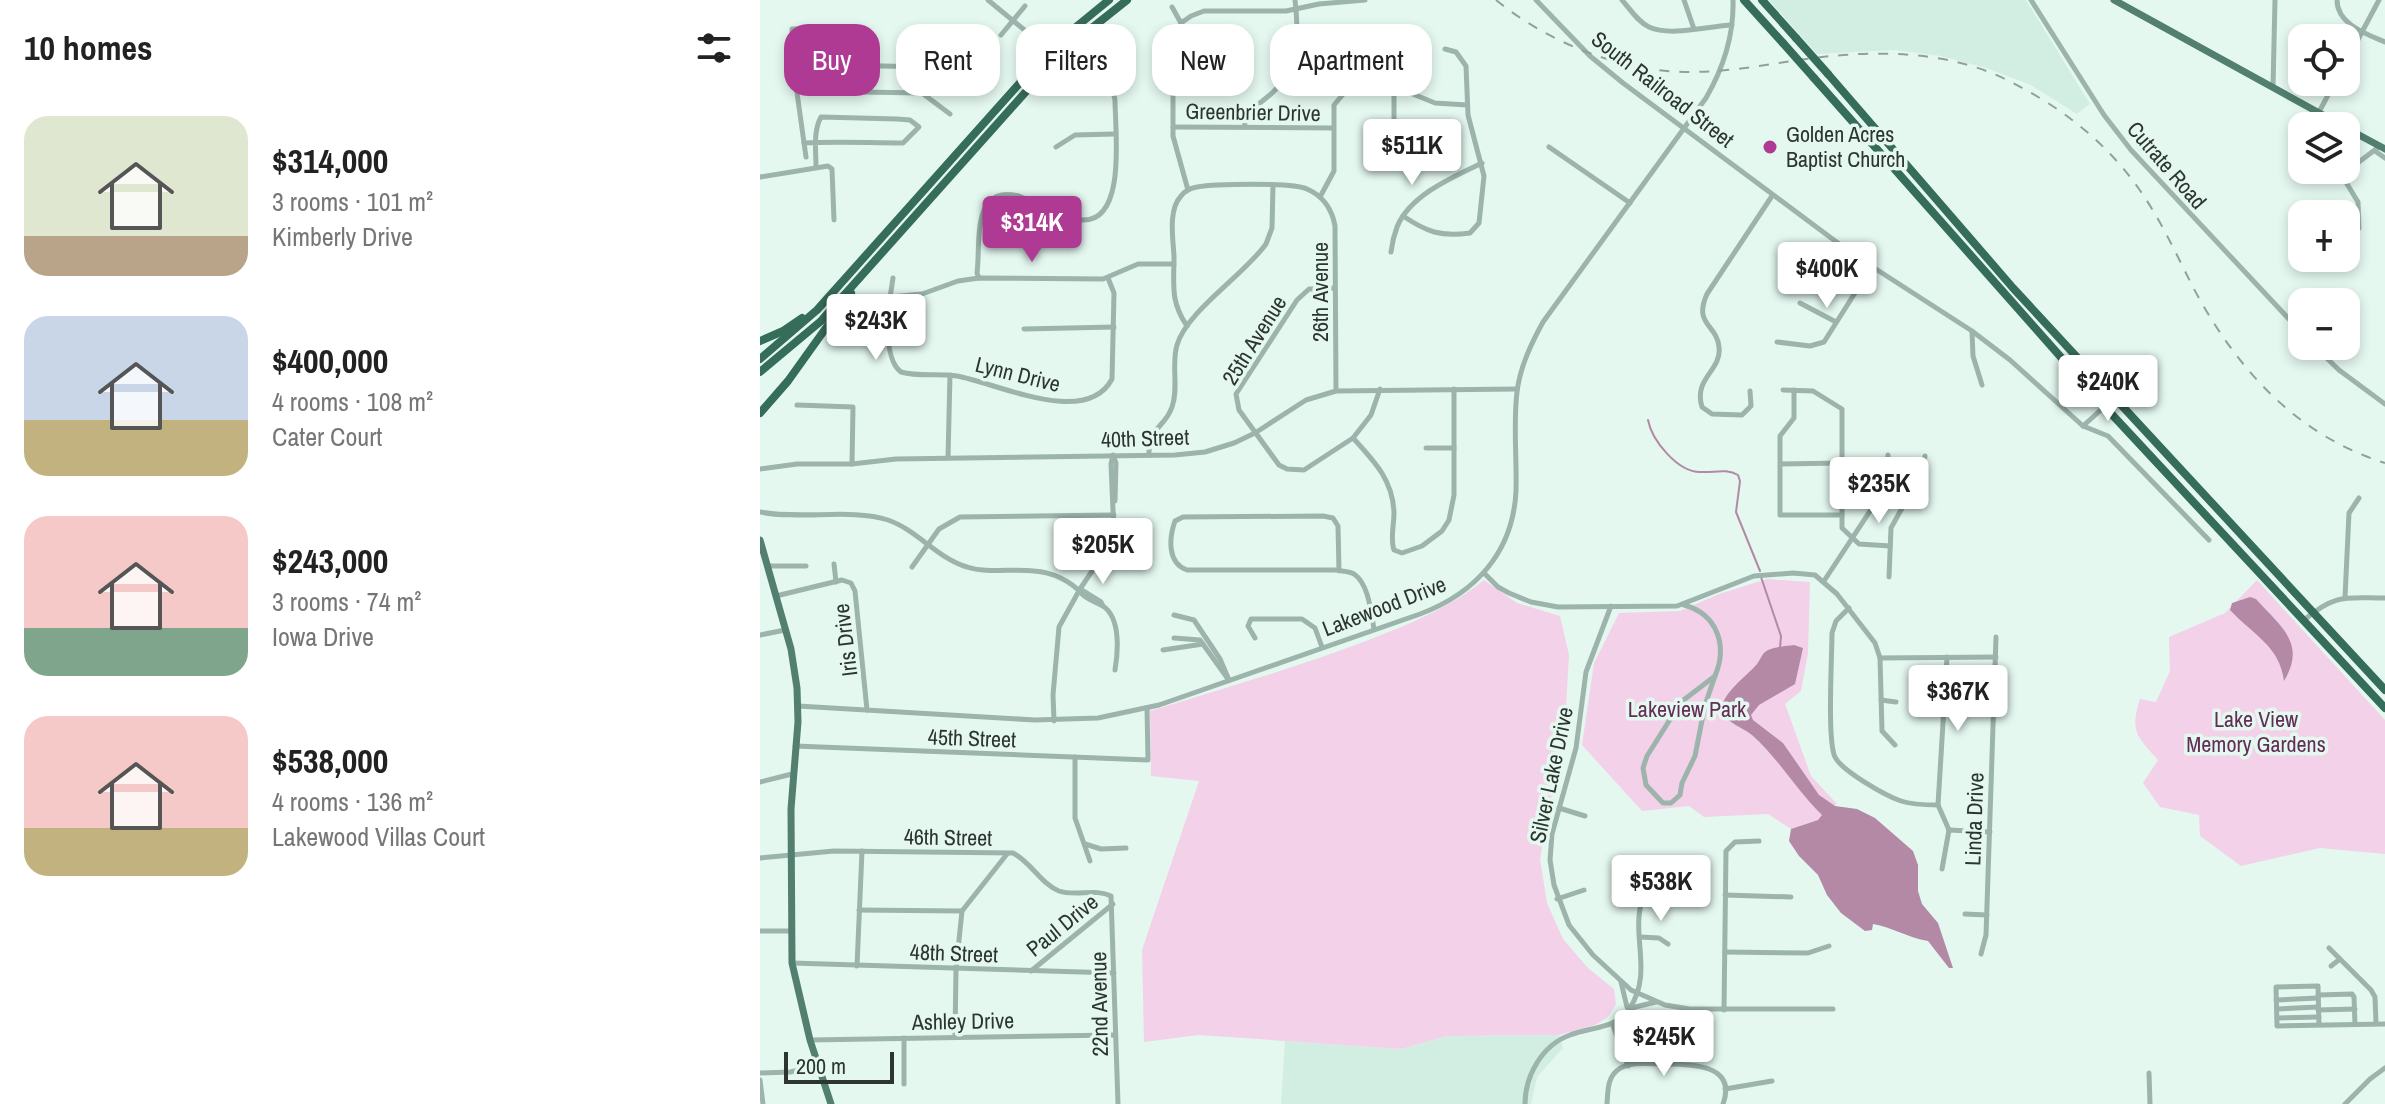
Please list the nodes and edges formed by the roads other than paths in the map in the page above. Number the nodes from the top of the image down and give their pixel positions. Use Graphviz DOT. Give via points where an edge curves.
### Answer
graph roads {
  1 [pos="988,0"];
  2 [pos="1109,0"];
  3 [pos="1127,0"];
  4 [pos="1295,0"];
  5 [pos="1365,0"];
  6 [pos="1536,0"];
  7 [pos="1622,0"];
  8 [pos="1684,0"];
  9 [pos="1733,0"];
  10 [pos="1744,0"];
  11 [pos="1762,0"];
  12 [pos="2031,0"];
  13 [pos="2114,0"];
  14 [pos="2275,0"];
  15 [pos="2337,0"];
  16 [pos="2379,0"];
  17 [pos="1025,6"];
  18 [pos="1172,7"];
  19 [pos="1296,10"];
  20 [pos="1013,19"];
  21 [pos="1181,23"];
  22 [pos="1018,24"];
  23 [pos="1732,25"];
  24 [pos="1694,29"];
  25 [pos="2363,32"];
  26 [pos="1001,35"];
  27 [pos="2360,37"];
  28 [pos="2385,42"];
  29 [pos="1445,49"];
  30 [pos="2273,88"];
  31 [pos="799,96"];
  32 [pos="927,96"];
  33 [pos="1114,96"];
  34 [pos="1173,96"];
  35 [pos="1341,96"];
  36 [pos="1394,96"];
  37 [pos="1421,96"];
  38 [pos="2328,96"];
  39 [pos="1467,105"];
  40 [pos="2319,112"];
  41 [pos="950,114"];
  42 [pos="1173,127"];
  43 [pos="1244,127"];
  44 [pos="1332,128"];
  45 [pos="1686,128"];
  46 [pos="1114,134"];
  47 [pos="2360,136"];
  48 [pos="1394,141"];
  49 [pos="816,142"];
  50 [pos="804,143"];
  51 [pos="1056,147"];
  52 [pos="1549,147"];
  53 [pos="2380,149"];
  54 [pos="806,157"];
  55 [pos="2385,158"];
  56 [pos="1482,163"];
  57 [pos="816,167"];
  58 [pos="760,175"];
  59 [pos="1273,185"];
  60 [pos="1188,190"];
  61 [pos="1772,196"];
  62 [pos="1320,197"];
  63 [pos="2357,200"];
  64 [pos="1630,203"];
  65 [pos="1403,216"];
  66 [pos="834,220"];
  67 [pos="1391,252"];
  68 [pos="1174,264"];
  69 [pos="1872,266"];
  70 [pos="860,278"];
  71 [pos="893,278"];
  72 [pos="979,278"];
  73 [pos="1108,278"];
  74 [pos="841,282"];
  75 [pos="1335,288"];
  76 [pos="890,297"];
  77 [pos="1800,303"];
  78 [pos="2288,318"];
  79 [pos="1836,322"];
  80 [pos="1187,326"];
  81 [pos="1114,327"];
  82 [pos="1024,329"];
  83 [pos="1972,331"];
  84 [pos="760,341"];
  85 [pos="1777,342"];
  86 [pos="760,359"];
  87 [pos="2329,360"];
  88 [pos="760,372"];
  89 [pos="950,375"];
  90 [pos="1982,385"];
  91 [pos="1380,389"];
  92 [pos="1454,389"];
  93 [pos="1517,389"];
  94 [pos="1783,390"];
  95 [pos="1794,390"];
  96 [pos="1336,391"];
  97 [pos="1750,391"];
  98 [pos="2114,398"];
  99 [pos="2385,404"];
  100 [pos="797,405"];
  101 [pos="2105,407"];
  102 [pos="760,413"];
  103 [pos="2083,426"];
  104 [pos="1255,433"];
  105 [pos="1353,438"];
  106 [pos="1426,448"];
  107 [pos="1454,448"];
  108 [pos="1113,455"];
  109 [pos="1149,455"];
  110 [pos="1888,455"];
  111 [pos="1925,456"];
  112 [pos="948,458"];
  113 [pos="1842,463"];
  114 [pos="852,464"];
  115 [pos="1781,464"];
  116 [pos="760,469"];
  117 [pos="2359,498"];
  118 [pos="760,514"];
  119 [pos="1114,515"];
  120 [pos="1842,515"];
  121 [pos="1852,539"];
  122 [pos="760,540"];
  123 [pos="2209,540"];
  124 [pos="927,544"];
  125 [pos="1890,546"];
  126 [pos="834,564"];
  127 [pos="767,566"];
  128 [pos="806,566"];
  129 [pos="912,567"];
  130 [pos="1339,571"];
  131 [pos="1485,574"];
  132 [pos="1889,577"];
  133 [pos="1824,581"];
  134 [pos="836,582"];
  135 [pos="1080,589"];
  136 [pos="775,596"];
  137 [pos="2345,597"];
  138 [pos="2385,598"];
  139 [pos="1683,604"];
  140 [pos="1611,606"];
  141 [pos="1849,608"];
  142 [pos="2313,612"];
  143 [pos="1174,615"];
  144 [pos="2303,621"];
  145 [pos="1374,629"];
  146 [pos="785,630"];
  147 [pos="760,635"];
  148 [pos="1996,637"];
  149 [pos="1174,638"];
  150 [pos="1255,638"];
  151 [pos="1204,644"];
  152 [pos="1322,647"];
  153 [pos="1163,650"];
  154 [pos="1947,657"];
  155 [pos="1996,657"];
  156 [pos="1880,658"];
  157 [pos="1115,670"];
  158 [pos="1715,676"];
  159 [pos="1229,680"];
  160 [pos="2385,690"];
  161 [pos="1881,700"];
  162 [pos="1896,702"];
  163 [pos="798,706"];
  164 [pos="1147,708"];
  165 [pos="2385,708"];
  166 [pos="867,710"];
  167 [pos="1054,721"];
  168 [pos="1895,745"];
  169 [pos="795,746"];
  170 [pos="1075,757"];
  171 [pos="792,774"];
  172 [pos="760,782"];
  173 [pos="1938,805"];
  174 [pos="1559,808"];
  175 [pos="1585,816"];
  176 [pos="1949,830"];
  177 [pos="1990,832"];
  178 [pos="1759,841"];
  179 [pos="1084,844"];
  180 [pos="1126,848"];
  181 [pos="862,851"];
  182 [pos="1008,853"];
  183 [pos="791,855"];
  184 [pos="760,858"];
  185 [pos="1090,861"];
  186 [pos="1942,869"];
  187 [pos="1665,889"];
  188 [pos="1584,890"];
  189 [pos="1725,895"];
  190 [pos="1791,897"];
  191 [pos="1557,899"];
  192 [pos="1114,904"];
  193 [pos="859,910"];
  194 [pos="962,911"];
  195 [pos="1965,914"];
  196 [pos="1987,915"];
  197 [pos="760,931"];
  198 [pos="791,931"];
  199 [pos="1640,937"];
  200 [pos="1668,944"];
  201 [pos="1829,946"];
  202 [pos="2329,948"];
  203 [pos="1725,952"];
  204 [pos="1981,954"];
  205 [pos="2340,959"];
  206 [pos="792,963"];
  207 [pos="857,966"];
  208 [pos="2331,966"];
  209 [pos="956,969"];
  210 [pos="1031,971"];
  211 [pos="1114,973"];
  212 [pos="1621,981"];
  213 [pos="1637,993"];
  214 [pos="2318,997"];
  215 [pos="2276,1000"];
  216 [pos="1657,1002"];
  217 [pos="1629,1008"];
  218 [pos="1833,1009"];
  219 [pos="2277,1009"];
  220 [pos="2355,1009"];
  221 [pos="1724,1010"];
  222 [pos="2318,1011"];
  223 [pos="2277,1018"];
  224 [pos="1612,1023"];
  225 [pos="2376,1023"];
  226 [pos="2355,1024"];
  227 [pos="2385,1024"];
  228 [pos="2319,1025"];
  229 [pos="1115,1035"];
  230 [pos="955,1037"];
  231 [pos="904,1038"];
  232 [pos="810,1040"];
  233 [pos="818,1066"];
  234 [pos="1628,1066"];
  235 [pos="2385,1068"];
  236 [pos="760,1073"];
  237 [pos="2149,1073"];
  238 [pos="760,1080"];
  239 [pos="1772,1081"];
  240 [pos="904,1084"];
  241 [pos="1725,1089"];
  242 [pos="763,1104"];
  243 [pos="831,1104"];
  244 [pos="1118,1104"];
  245 [pos="1525,1104"];
  246 [pos="1607,1104"];
  247 [pos="1723,1104"];
  248 [pos="2150,1104"];
  249 [pos="2345,1104"];
  1 -- 20 [label="street"];
  2 -- 74 [label="highway" via="1035,66"];
  3 -- 70 [label="highway" via="1039,77"];
  4 -- 19 [label="street"];
  5 -- 19 [label="street"];
  6 -- 45 [label="street, South Railroad Street" via="1607,70"];
  7 -- 24 [label="street" via="1647,26 1673,32"];
  8 -- 24 [label="street"];
  9 -- 23 [label="street, Lakewood Drive"];
  10 -- 101 [label="highway, bridge"];
  11 -- 98 [label="highway, bridge"];
  12 -- 78 [label="street, Cutrate Road" via="2124,141"];
  13 -- 30 [label="main road"];
  14 -- 30 [label="street"];
  15 -- 25 [label="street" via="2342,18"];
  16 -- 25 [label="street"];
  17 -- 20 [label="street"];
  18 -- 21 [label="street"];
  19 -- 21 [label="street" via="1204,11"];
  19 -- 43 [label="street" via="1296,47 1289,72 1250,110"];
  20 -- 22 [label="street"];
  20 -- 26 [label="street"];
  23 -- 24 [label="street"];
  23 -- 45 [label="street, Lakewood Drive" via="1717,79"];
  25 -- 27 [label="street"];
  25 -- 28 [label="street"];
  29 -- 39 [label="street" via="1456,52 1466,66"];
  30 -- 40 [label="main road"];
  31 -- 50 [label="street"];
  32 -- 41 [label="street"];
  33 -- 46 [label="street"];
  34 -- 42 [label="street"];
  35 -- 44 [label="street" via="1335,102"];
  36 -- 48 [label="street"];
  37 -- 39 [label="street" via="1435,103"];
  38 -- 40 [label="street"];
  39 -- 56 [label="street"];
  42 -- 43 [label="street, Greenbrier Drive"];
  42 -- 60 [label="street"];
  43 -- 44 [label="street, Greenbrier Drive"];
  44 -- 62 [label="street" via="1334,171"];
  45 -- 61 [label="street, South Railroad Street"];
  45 -- 64 [label="street, Lakewood Drive"];
  46 -- 51 [label="street" via="1075,135"];
  46 -- 72 [label="street" via="1113,195 1092,219 1071,218 1019,196 1002,195 986,205"];
  47 -- 53 [label="main road"];
  49 -- 49 [label="street" via="821,117 910,120 919,127 903,143"];
  49 -- 50 [label="street"];
  49 -- 57 [label="street"];
  50 -- 54 [label="street"];
  52 -- 64 [label="street"];
  53 -- 55 [label="street"];
  53 -- 63 [label="street" via="2346,175"];
  56 -- 65 [label="street" via="1445,182"];
  56 -- 65 [label="street" via="1479,223 1470,233 1428,232"];
  57 -- 58 [label="street"];
  57 -- 66 [label="street" via="832,169"];
  59 -- 60 [label="street"];
  59 -- 62 [label="street" via="1299,186"];
  59 -- 80 [label="street" via="1272,228 1266,244"];
  60 -- 68 [label="street" via="1174,212"];
  61 -- 69 [label="street, South Railroad Street"];
  61 -- 97 [label="street" via="1701,311 1719,349 1700,387 1702,407 1712,414 1742,415 1751,406"];
  62 -- 75 [label="street, 26th Avenue" via="1334,217"];
  64 -- 93 [label="street, Lakewood Drive" via="1543,322"];
  65 -- 67 [label="street"];
  68 -- 73 [label="street" via="1138,264"];
  68 -- 80 [label="street" via="1174,302"];
  69 -- 79 [label="street"];
  69 -- 83 [label="street, South Railroad Street"];
  70 -- 88 [label="highway" via="805,336"];
  70 -- 102 [label="highway" via="840,312"];
  71 -- 76 [label="street"];
  72 -- 73 [label="street"];
  72 -- 76 [label="street"];
  73 -- 81 [label="street, Lynn Drive" via="1114,293"];
  74 -- 84 [label="highway" via="801,319"];
  74 -- 86 [label="highway"];
  75 -- 96 [label="street, 26th Avenue"];
  75 -- 104 [label="street, 25th Avenue" via="1302,294 1236,394 1239,410"];
  76 -- 89 [label="street, Lynn Drive" via="889,351 894,367 909,374"];
  77 -- 79 [label="street"];
  79 -- 85 [label="street" via="1819,345"];
  80 -- 109 [label="street" via="1176,347 1174,403 1153,431"];
  81 -- 82 [label="street"];
  81 -- 89 [label="street, Lynn Drive" via="1112,379 1087,400 1057,402"];
  83 -- 90 [label="street"];
  83 -- 103 [label="street, South Railroad Street"];
  87 -- 99 [label="street"];
  89 -- 112 [label="street"];
  91 -- 92 [label="street, 40th Street"];
  91 -- 96 [label="street, 40th Street"];
  91 -- 105 [label="street" via="1371,415"];
  92 -- 93 [label="street, 40th Street"];
  92 -- 107 [label="street"];
  93 -- 131 [label="street, Lakewood Drive" via="1512,522"];
  94 -- 95 [label="street"];
  95 -- 113 [label="street" via="1817,392 1842,409"];
  95 -- 115 [label="street" via="1794,418 1780,436"];
  96 -- 104 [label="street, 40th Street" via="1306,400"];
  98 -- 101 [label="street"];
  98 -- 142 [label="highway"];
  100 -- 114 [label="street" via="853,407"];
  101 -- 103 [label="street"];
  101 -- 144 [label="highway"];
  103 -- 123 [label="street, South Railroad Street" via="2117,444"];
  104 -- 105 [label="street" via="1279,465 1295,471 1311,467"];
  104 -- 109 [label="street, 40th Street" via="1205,452"];
  105 -- 107 [label="street" via="1384,474 1394,512 1392,542 1402,553 1422,546 1449,520"];
  106 -- 107 [label="street"];
  108 -- 109 [label="street, 40th Street"];
  108 -- 112 [label="street, 40th Street"];
  108 -- 119 [label="street"];
  110 -- 121 [label="street" via="1886,494"];
  111 -- 125 [label="street" via="1922,472 1891,528"];
  112 -- 114 [label="street, 40th Street"];
  113 -- 115 [label="street"];
  113 -- 120 [label="street"];
  114 -- 116 [label="street, 40th Street"];
  115 -- 120 [label="street" via="1780,515"];
  117 -- 137 [label="street" via="2349,513"];
  118 -- 124 [label="street" via="876,517 900,525"];
  119 -- 124 [label="street" via="960,517 939,529"];
  119 -- 135 [label="street" via="1111,542"];
  120 -- 121 [label="street" via="1842,528"];
  121 -- 125 [label="street"];
  121 -- 133 [label="street"];
  122 -- 127 [label="main road"];
  124 -- 129 [label="street"];
  124 -- 135 [label="street" via="966,567 1047,572"];
  125 -- 132 [label="street"];
  126 -- 134 [label="street"];
  127 -- 128 [label="street"];
  127 -- 136 [label="main road"];
  130 -- 130 [label="street" via="1187,570 1173,559 1172,529 1183,517 1333,518 1338,526"];
  130 -- 145 [label="street" via="1353,573 1362,583"];
  131 -- 140 [label="street" via="1498,587 1545,606"];
  131 -- 145 [label="street, Lakewood Drive" via="1436,608"];
  133 -- 139 [label="street" via="1793,573 1754,576"];
  133 -- 141 [label="street"];
  134 -- 136 [label="street"];
  134 -- 166 [label="street, Iris Drive" via="847,581 855,591"];
  135 -- 157 [label="street" via="1103,607 1114,625"];
  135 -- 167 [label="street" via="1059,627"];
  136 -- 146 [label="main road"];
  137 -- 138 [label="street"];
  137 -- 142 [label="street"];
  139 -- 140 [label="street"];
  139 -- 158 [label="street" via="1715,625 1721,650"];
  140 -- 174 [label="street, Silver Lake Drive" via="1586,672 1576,748"];
  141 -- 156 [label="street"];
  141 -- 173 [label="street" via="1832,633 1832,749 1849,771 1894,798"];
  142 -- 144 [label="street"];
  142 -- 160 [label="highway"];
  143 -- 159 [label="street" via="1194,620"];
  144 -- 165 [label="highway"];
  145 -- 152 [label="street, Lakewood Drive"];
  146 -- 147 [label="street"];
  146 -- 163 [label="main road"];
  148 -- 155 [label="street, Linda Drive"];
  149 -- 151 [label="street"];
  150 -- 152 [label="street" via="1248,626 1251,619 1302,619 1315,628"];
  151 -- 153 [label="street"];
  151 -- 159 [label="street"];
  152 -- 159 [label="street, Lakewood Drive"];
  154 -- 155 [label="street"];
  154 -- 156 [label="street"];
  154 -- 173 [label="street"];
  155 -- 177 [label="street, Linda Drive"];
  156 -- 161 [label="street"];
  158 -- 158 [label="street" via="1681,702 1647,756 1646,785 1663,803 1680,795"];
  159 -- 164 [label="street, Lakewood Drive"];
  161 -- 162 [label="street"];
  161 -- 168 [label="street" via="1882,731"];
  163 -- 166 [label="street, Lakewood Drive"];
  163 -- 169 [label="main road"];
  164 -- 167 [label="street, Lakewood Drive"];
  164 -- 170 [label="street, 45th Street" via="1148,760"];
  166 -- 167 [label="street, Lakewood Drive"];
  169 -- 170 [label="street, 45th Street"];
  169 -- 171 [label="main road"];
  170 -- 179 [label="street" via="1075,818"];
  171 -- 172 [label="street"];
  171 -- 183 [label="main road"];
  173 -- 176 [label="street"];
  174 -- 175 [label="street"];
  174 -- 191 [label="street, Silver Lake Drive" via="1550,847"];
  176 -- 177 [label="street"];
  176 -- 186 [label="street"];
  177 -- 196 [label="street, Linda Drive"];
  178 -- 189 [label="street" via="1728,847"];
  179 -- 180 [label="street"];
  179 -- 185 [label="street"];
  181 -- 182 [label="street, 46th Street"];
  181 -- 183 [label="street, 46th Street"];
  181 -- 193 [label="street"];
  182 -- 192 [label="street, 46th Street" via="1021,857 1055,890 1108,893"];
  182 -- 194 [label="street"];
  183 -- 184 [label="street, 46th Street"];
  183 -- 198 [label="main road"];
  187 -- 199 [label="street" via="1642,900"];
  188 -- 191 [label="street"];
  189 -- 190 [label="street"];
  189 -- 203 [label="street"];
  191 -- 212 [label="street, Silver Lake Drive" via="1584,945"];
  192 -- 210 [label="street, Paul Drive"];
  192 -- 211 [label="street, 22nd Avenue"];
  193 -- 194 [label="street"];
  193 -- 207 [label="street"];
  194 -- 209 [label="street"];
  195 -- 196 [label="street"];
  196 -- 204 [label="street, Linda Drive"];
  197 -- 198 [label="street"];
  198 -- 206 [label="main road"];
  199 -- 200 [label="street"];
  199 -- 213 [label="street" via="1642,984"];
  201 -- 203 [label="street" via="1808,953"];
  202 -- 205 [label="street"];
  203 -- 221 [label="street"];
  205 -- 208 [label="street"];
  205 -- 225 [label="street" via="2375,997"];
  206 -- 207 [label="street, 48th Street"];
  206 -- 232 [label="main road"];
  207 -- 209 [label="street, 48th Street"];
  209 -- 210 [label="street, 48th Street"];
  209 -- 230 [label="street"];
  210 -- 211 [label="street, 48th Street"];
  211 -- 229 [label="street, 22nd Avenue"];
  212 -- 213 [label="street, Silver Lake Drive"];
  212 -- 217 [label="street"];
  213 -- 216 [label="street, Silver Lake Drive"];
  213 -- 217 [label="street"];
  214 -- 215 [label="street"];
  214 -- 215 [label="street" via="2318,986 2276,987"];
  214 -- 220 [label="street" via="2352,994"];
  214 -- 222 [label="street"];
  215 -- 219 [label="street"];
  216 -- 217 [label="street, Silver Lake Drive"];
  216 -- 221 [label="street, Silver Lake Drive"];
  217 -- 224 [label="street"];
  218 -- 221 [label="street, Silver Lake Drive"];
  219 -- 222 [label="street"];
  219 -- 223 [label="street"];
  220 -- 222 [label="street"];
  220 -- 226 [label="street"];
  222 -- 223 [label="street"];
  222 -- 228 [label="street"];
  223 -- 228 [label="street" via="2277,1026"];
  224 -- 234 [label="street"];
  224 -- 245 [label="street" via="1552,1046 1533,1071"];
  225 -- 226 [label="street"];
  225 -- 227 [label="street"];
  226 -- 228 [label="street"];
  229 -- 230 [label="street, Ashley Drive"];
  229 -- 244 [label="street, 22nd Avenue"];
  230 -- 231 [label="street, Ashley Drive"];
  231 -- 232 [label="street, Ashley Drive"];
  231 -- 240 [label="street"];
  232 -- 233 [label="main road"];
  233 -- 236 [label="street"];
  233 -- 243 [label="main road"];
  234 -- 241 [label="street" via="1695,1063 1711,1068"];
  234 -- 246 [label="street" via="1612,1077"];
  235 -- 249 [label="street"];
  237 -- 248 [label="street"];
  238 -- 242 [label="street"];
  239 -- 241 [label="street"];
  241 -- 247 [label="street"];
}
